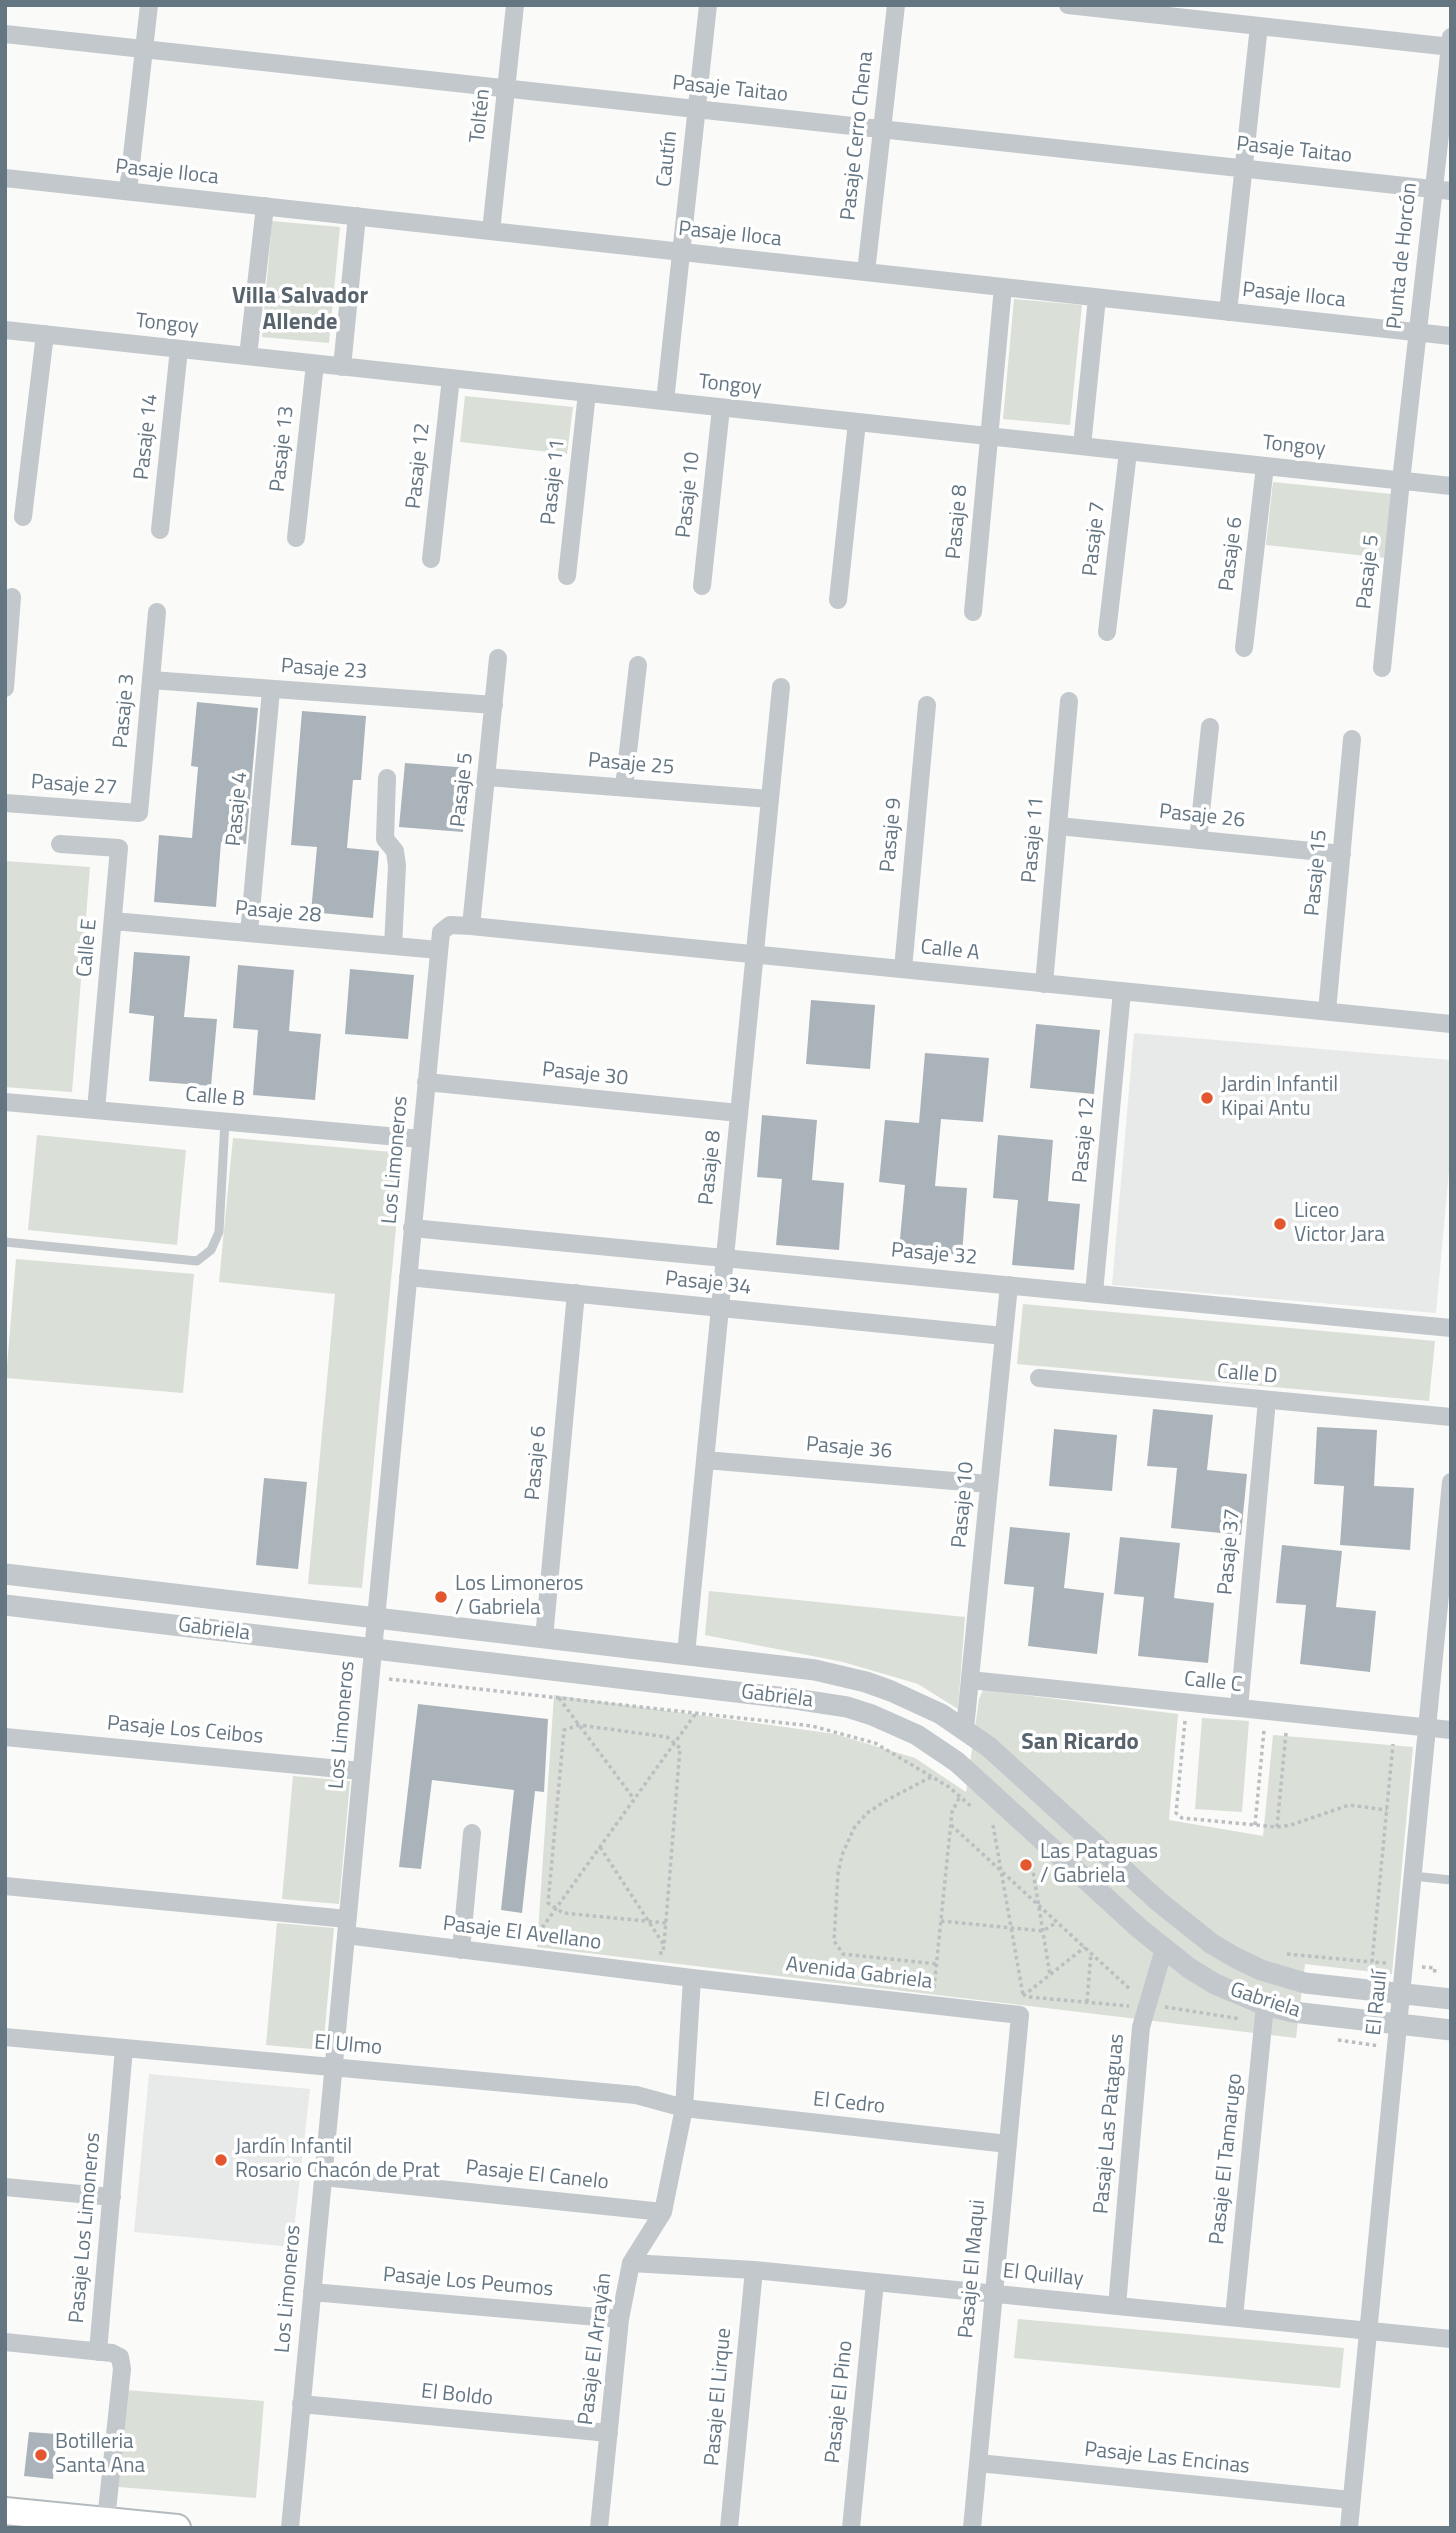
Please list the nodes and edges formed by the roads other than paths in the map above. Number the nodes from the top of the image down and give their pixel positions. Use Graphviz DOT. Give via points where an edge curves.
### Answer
graph roads {
  1 [pos="149,5"];
  2 [pos="515,5"];
  3 [pos="708,5"];
  4 [pos="895,5"];
  5 [pos="1068,5"];
  6 [pos="1127,8"];
  7 [pos="1259,26"];
  8 [pos="5,34"];
  9 [pos="1450,44"];
  10 [pos="144,49"];
  11 [pos="506,89"];
  12 [pos="696,109"];
  13 [pos="881,129"];
  14 [pos="1244,169"];
  15 [pos="5,178"];
  16 [pos="1442,190"];
  17 [pos="128,191"];
  18 [pos="265,206"];
  19 [pos="357,216"];
  20 [pos="491,231"];
  21 [pos="681,252"];
  22 [pos="866,272"];
  23 [pos="1003,287"];
  24 [pos="1097,298"];
  25 [pos="1228,312"];
  26 [pos="5,330"];
  27 [pos="1418,332"];
  28 [pos="44,334"];
  29 [pos="1451,336"];
  30 [pos="179,349"];
  31 [pos="248,356"];
  32 [pos="315,363"];
  33 [pos="342,367"];
  34 [pos="451,378"];
  35 [pos="587,393"];
  36 [pos="664,401"];
  37 [pos="721,408"];
  38 [pos="857,422"];
  39 [pos="989,436"];
  40 [pos="1082,446"];
  41 [pos="1128,452"];
  42 [pos="1265,466"];
  43 [pos="1401,481"];
  44 [pos="1451,486"];
  45 [pos="23,517"];
  46 [pos="160,530"];
  47 [pos="296,538"];
  48 [pos="431,559"];
  49 [pos="567,576"];
  50 [pos="702,586"];
  51 [pos="12,597"];
  52 [pos="838,600"];
  53 [pos="157,612"];
  54 [pos="973,612"];
  55 [pos="1107,632"];
  56 [pos="1244,648"];
  57 [pos="498,658"];
  58 [pos="638,665"];
  59 [pos="1382,668"];
  60 [pos="151,680"];
  61 [pos="781,687"];
  62 [pos="5,688"];
  63 [pos="271,690"];
  64 [pos="1069,701"];
  65 [pos="494,705"];
  66 [pos="928,705"];
  67 [pos="1210,727"];
  68 [pos="1352,739"];
  69 [pos="487,777"];
  70 [pos="387,778"];
  71 [pos="624,788"];
  72 [pos="770,799"];
  73 [pos="5,803"];
  74 [pos="139,813"];
  75 [pos="1058,826"];
  76 [pos="1198,840"];
  77 [pos="60,845"];
  78 [pos="1342,854"];
  79 [pos="113,920"];
  80 [pos="471,926"];
  81 [pos="445,928"];
  82 [pos="249,933"];
  83 [pos="393,946"];
  84 [pos="439,950"];
  85 [pos="755,955"];
  86 [pos="903,970"];
  87 [pos="1044,984"];
  88 [pos="1122,991"];
  89 [pos="1327,1011"];
  90 [pos="1451,1024"];
  91 [pos="426,1082"];
  92 [pos="5,1103"];
  93 [pos="96,1110"];
  94 [pos="739,1113"];
  95 [pos="225,1121"];
  96 [pos="421,1139"];
  97 [pos="412,1228"];
  98 [pos="5,1242"];
  99 [pos="725,1258"];
  100 [pos="408,1277"];
  101 [pos="1009,1285"];
  102 [pos="576,1293"];
  103 [pos="1094,1293"];
  104 [pos="720,1308"];
  105 [pos="1451,1328"];
  106 [pos="1004,1336"];
  107 [pos="1038,1378"];
  108 [pos="1267,1400"];
  109 [pos="1451,1417"];
  110 [pos="705,1460"];
  111 [pos="1451,1482"];
  112 [pos="989,1483"];
  113 [pos="5,1574"];
  114 [pos="5,1605"];
  115 [pos="376,1618"];
  116 [pos="544,1638"];
  117 [pos="373,1649"];
  118 [pos="686,1654"];
  119 [pos="970,1680"];
  120 [pos="1239,1708"];
  121 [pos="1427,1728"];
  122 [pos="965,1729"];
  123 [pos="1451,1730"];
  124 [pos="5,1737"];
  125 [pos="361,1771"];
  126 [pos="472,1833"];
  127 [pos="1413,1876"];
  128 [pos="1451,1880"];
  129 [pos="5,1886"];
  130 [pos="346,1927"];
  131 [pos="1164,1949"];
  132 [pos="461,1950"];
  133 [pos="692,1978"];
  134 [pos="1401,1994"];
  135 [pos="1451,1999"];
  136 [pos="1264,2014"];
  137 [pos="1020,2015"];
  138 [pos="1398,2025"];
  139 [pos="1451,2030"];
  140 [pos="5,2037"];
  141 [pos="124,2048"];
  142 [pos="333,2067"];
  143 [pos="684,2108"];
  144 [pos="1008,2144"];
  145 [pos="323,2177"];
  146 [pos="5,2187"];
  147 [pos="112,2197"];
  148 [pos="663,2212"];
  149 [pos="631,2263"];
  150 [pos="754,2270"];
  151 [pos="875,2282"];
  152 [pos="312,2292"];
  153 [pos="994,2294"];
  154 [pos="1117,2306"];
  155 [pos="1234,2317"];
  156 [pos="620,2319"];
  157 [pos="1368,2331"];
  158 [pos="1451,2339"];
  159 [pos="5,2342"];
  160 [pos="99,2352"];
  161 [pos="302,2404"];
  162 [pos="609,2433"];
  163 [pos="978,2463"];
  164 [pos="1352,2500"];
  165 [pos="5,2511"];
  166 [pos="106,2520"];
  167 [pos="137,2526"];
  168 [pos="177,2528"];
  169 [pos="290,2528"];
  170 [pos="599,2528"];
  171 [pos="729,2528"];
  172 [pos="851,2528"];
  173 [pos="972,2528"];
  174 [pos="1349,2528"];
  1 -- 10 [label="street"];
  2 -- 11 [label="street, Toltén"];
  3 -- 12 [label="street, Cautín"];
  4 -- 13 [label="street, Pasaje Cerro Chena"];
  5 -- 6 [label="street"];
  6 -- 7 [label="street"];
  7 -- 9 [label="street"];
  7 -- 14 [label="street"];
  8 -- 10 [label="street, Pasaje Taitao"];
  9 -- 16 [label="street, Punta de Horcón"];
  10 -- 11 [label="street, Pasaje Taitao"];
  10 -- 17 [label="street"];
  11 -- 12 [label="street, Pasaje Taitao"];
  11 -- 20 [label="street, Toltén"];
  12 -- 13 [label="street, Pasaje Taitao"];
  12 -- 21 [label="street, Cautín"];
  13 -- 14 [label="street, Pasaje Taitao"];
  13 -- 22 [label="street, Pasaje Cerro Chena"];
  14 -- 16 [label="street, Pasaje Taitao"];
  14 -- 25 [label="street"];
  15 -- 17 [label="street, Pasaje Iloca"];
  16 -- 27 [label="street, Punta de Horcón"];
  17 -- 18 [label="street, Pasaje Iloca"];
  18 -- 19 [label="street, Pasaje Iloca"];
  18 -- 31 [label="street"];
  19 -- 20 [label="street, Pasaje Iloca"];
  19 -- 33 [label="street"];
  20 -- 21 [label="street, Pasaje Iloca"];
  21 -- 22 [label="street, Pasaje Iloca"];
  21 -- 36 [label="street, Cautín"];
  22 -- 23 [label="street, Pasaje Iloca"];
  23 -- 24 [label="street, Pasaje Iloca"];
  23 -- 39 [label="street"];
  24 -- 25 [label="street, Pasaje Iloca"];
  24 -- 40 [label="street"];
  25 -- 27 [label="street, Pasaje Iloca"];
  26 -- 28 [label="street, Tongoy"];
  27 -- 29 [label="street, Pasaje Iloca"];
  27 -- 43 [label="street, Punta de Horcón"];
  28 -- 30 [label="street, Tongoy"];
  28 -- 45 [label="street"];
  30 -- 31 [label="street, Tongoy"];
  30 -- 46 [label="street, Pasaje 14"];
  31 -- 32 [label="street, Tongoy"];
  32 -- 33 [label="street, Tongoy"];
  32 -- 47 [label="street, Pasaje 13"];
  33 -- 34 [label="street, Tongoy"];
  34 -- 35 [label="street, Tongoy"];
  34 -- 48 [label="street, Pasaje 12"];
  35 -- 36 [label="street, Tongoy"];
  35 -- 49 [label="street, Pasaje 11"];
  36 -- 37 [label="street, Tongoy"];
  37 -- 38 [label="street, Tongoy"];
  37 -- 50 [label="street, Pasaje 10"];
  38 -- 39 [label="street, Tongoy"];
  38 -- 52 [label="street"];
  39 -- 40 [label="street, Tongoy"];
  39 -- 54 [label="street, Pasaje 8"];
  40 -- 41 [label="street, Tongoy"];
  41 -- 42 [label="street, Tongoy"];
  41 -- 55 [label="street, Pasaje 7"];
  42 -- 43 [label="street, Tongoy"];
  42 -- 56 [label="street, Pasaje 6"];
  43 -- 44 [label="street, Tongoy"];
  43 -- 59 [label="street, Pasaje 5"];
  51 -- 62 [label="street"];
  53 -- 60 [label="street, Pasaje 3"];
  57 -- 65 [label="street, Pasaje 5"];
  58 -- 71 [label="street"];
  60 -- 63 [label="street, Pasaje 23"];
  60 -- 74 [label="street, Pasaje 3"];
  61 -- 72 [label="street, Pasaje 8"];
  63 -- 65 [label="street, Pasaje 23"];
  63 -- 82 [label="street, Pasaje 4"];
  64 -- 75 [label="street, Pasaje 11"];
  65 -- 69 [label="street, Pasaje 5"];
  66 -- 86 [label="street, Pasaje 9"];
  67 -- 76 [label="street"];
  68 -- 78 [label="street, Pasaje 15"];
  69 -- 71 [label="street, Pasaje 25"];
  69 -- 80 [label="street, Pasaje 5"];
  70 -- 83 [label="street" via="386,839 395,851 397,866"];
  71 -- 72 [label="street, Pasaje 25"];
  72 -- 85 [label="street, Pasaje 8"];
  73 -- 74 [label="street, Pasaje 27"];
  75 -- 76 [label="street, Pasaje 26"];
  75 -- 87 [label="street, Pasaje 11"];
  76 -- 78 [label="street, Pasaje 26"];
  77 -- 79 [label="street, Calle E" via="119,848"];
  78 -- 89 [label="street, Pasaje 15"];
  79 -- 82 [label="street, Pasaje 28"];
  79 -- 93 [label="street, Calle E"];
  80 -- 81 [label="street, Calle A"];
  80 -- 85 [label="street, Calle A"];
  81 -- 84 [label="street, Los Limoneros"];
  82 -- 83 [label="street, Pasaje 28"];
  83 -- 84 [label="street, Pasaje 28"];
  84 -- 91 [label="street, Los Limoneros"];
  85 -- 86 [label="street, Calle A"];
  85 -- 94 [label="street, Pasaje 8"];
  86 -- 87 [label="street, Calle A"];
  87 -- 88 [label="street, Calle A"];
  88 -- 89 [label="street, Calle A"];
  88 -- 103 [label="street, Pasaje 12"];
  89 -- 90 [label="street, Calle A"];
  91 -- 94 [label="street, Pasaje 30"];
  91 -- 96 [label="street, Los Limoneros"];
  92 -- 93 [label="street, Calle B"];
  93 -- 95 [label="street, Calle B"];
  94 -- 99 [label="street, Pasaje 8"];
  95 -- 96 [label="street, Calle B"];
  95 -- 98 [label="lane" via="219,1233 211,1250 197,1261"];
  96 -- 97 [label="street, Los Limoneros"];
  97 -- 99 [label="street, Pasaje 32"];
  97 -- 100 [label="street, Los Limoneros"];
  99 -- 101 [label="street, Pasaje 32"];
  99 -- 104 [label="street, Pasaje 8"];
  100 -- 102 [label="street, Pasaje 34"];
  100 -- 115 [label="street, Los Limoneros"];
  101 -- 103 [label="street, Pasaje 32"];
  101 -- 106 [label="street, Pasaje 10"];
  102 -- 104 [label="street, Pasaje 34"];
  102 -- 116 [label="street, Pasaje 6"];
  103 -- 105 [label="street, Pasaje 32"];
  104 -- 106 [label="street, Pasaje 34"];
  104 -- 110 [label="street, Pasaje 8"];
  106 -- 112 [label="street, Pasaje 10"];
  107 -- 108 [label="street, Calle D"];
  108 -- 109 [label="street, Calle D"];
  108 -- 120 [label="street, Pasaje 37"];
  110 -- 112 [label="street, Pasaje 36"];
  110 -- 118 [label="street, Pasaje 8"];
  111 -- 121 [label="street, El Raulí"];
  112 -- 119 [label="street, Pasaje 10"];
  113 -- 115 [label="street, Gabriela"];
  114 -- 117 [label="street, Gabriela"];
  115 -- 116 [label="street, Gabriela"];
  115 -- 117 [label="street, Los Limoneros"];
  116 -- 118 [label="street, Gabriela"];
  117 -- 125 [label="street, Los Limoneros"];
  117 -- 131 [label="street, Gabriela" via="821,1702 894,1724 957,1762"];
  118 -- 122 [label="street, Gabriela" via="841,1675 904,1696"];
  119 -- 120 [label="street, Calle C"];
  119 -- 122 [label="street, Pasaje 10"];
  120 -- 121 [label="street, Calle C"];
  121 -- 123 [label="street, Calle C"];
  121 -- 127 [label="street, El Raulí"];
  122 -- 134 [label="street, Gabriela" via="1212,1944 1283,1977"];
  124 -- 125 [label="street, Pasaje Los Ceibos"];
  125 -- 130 [label="street, Los Limoneros"];
  126 -- 132 [label="street"];
  127 -- 128 [label="lane"];
  127 -- 134 [label="street, El Raulí"];
  129 -- 130 [label="street, Pasaje El Avellano"];
  130 -- 132 [label="street, Pasaje El Avellano"];
  130 -- 142 [label="street, Los Limoneros"];
  131 -- 136 [label="street, Gabriela"];
  131 -- 154 [label="street, Pasaje Las Pataguas" via="1141,2027"];
  132 -- 133 [label="street, Pasaje El Avellano"];
  133 -- 137 [label="street, Avenida Gabriela"];
  133 -- 143 [label="street, Pasaje El Arrayán"];
  134 -- 135 [label="street, Gabriela"];
  134 -- 138 [label="street, El Raulí"];
  136 -- 138 [label="street, Gabriela"];
  136 -- 155 [label="street, Pasaje El Tamarugo"];
  137 -- 144 [label="street, Pasaje El Maqui"];
  138 -- 139 [label="street, Gabriela"];
  138 -- 157 [label="street, El Raulí"];
  140 -- 141 [label="street, El Ulmo"];
  141 -- 142 [label="street, El Ulmo"];
  141 -- 147 [label="street, Pasaje Los Limoneros"];
  142 -- 143 [label="street, El Ulmo" via="636,2095"];
  142 -- 145 [label="street, Los Limoneros"];
  143 -- 144 [label="street, El Cedro"];
  143 -- 148 [label="street, Pasaje El Arrayán"];
  144 -- 153 [label="street, Pasaje El Maqui"];
  145 -- 148 [label="street, Pasaje El Canelo"];
  145 -- 152 [label="street, Los Limoneros"];
  146 -- 147 [label="street"];
  147 -- 160 [label="street, Pasaje Los Limoneros"];
  148 -- 149 [label="street, Pasaje El Arrayán"];
  149 -- 150 [label="street, El Quillay"];
  149 -- 156 [label="street, Pasaje El Arrayán"];
  150 -- 151 [label="street, El Quillay"];
  150 -- 171 [label="street, Pasaje El Lirque"];
  151 -- 153 [label="street, El Quillay"];
  151 -- 172 [label="street, Pasaje El Pino"];
  152 -- 156 [label="street, Pasaje Los Peumos"];
  152 -- 161 [label="street, Los Limoneros"];
  153 -- 154 [label="street, El Quillay"];
  153 -- 163 [label="street, Pasaje El Maqui"];
  154 -- 155 [label="street, El Quillay"];
  155 -- 157 [label="street, El Quillay"];
  156 -- 162 [label="street, Pasaje El Arrayán"];
  157 -- 158 [label="street, El Quillay"];
  157 -- 164 [label="street, El Raulí"];
  159 -- 160 [label="street"];
  160 -- 166 [label="street, Pasaje Los Limoneros" via="120,2357 122,2369"];
  161 -- 162 [label="street, El Boldo"];
  161 -- 169 [label="street, Los Limoneros"];
  162 -- 170 [label="street, Pasaje El Arrayán"];
  163 -- 164 [label="street, Pasaje Las Encinas"];
  163 -- 173 [label="street, Pasaje El Maqui"];
  164 -- 174 [label="street, El Raulí"];
  165 -- 166 [label="main road"];
  166 -- 167 [label="main road"];
  167 -- 168 [label="main road"];
}
